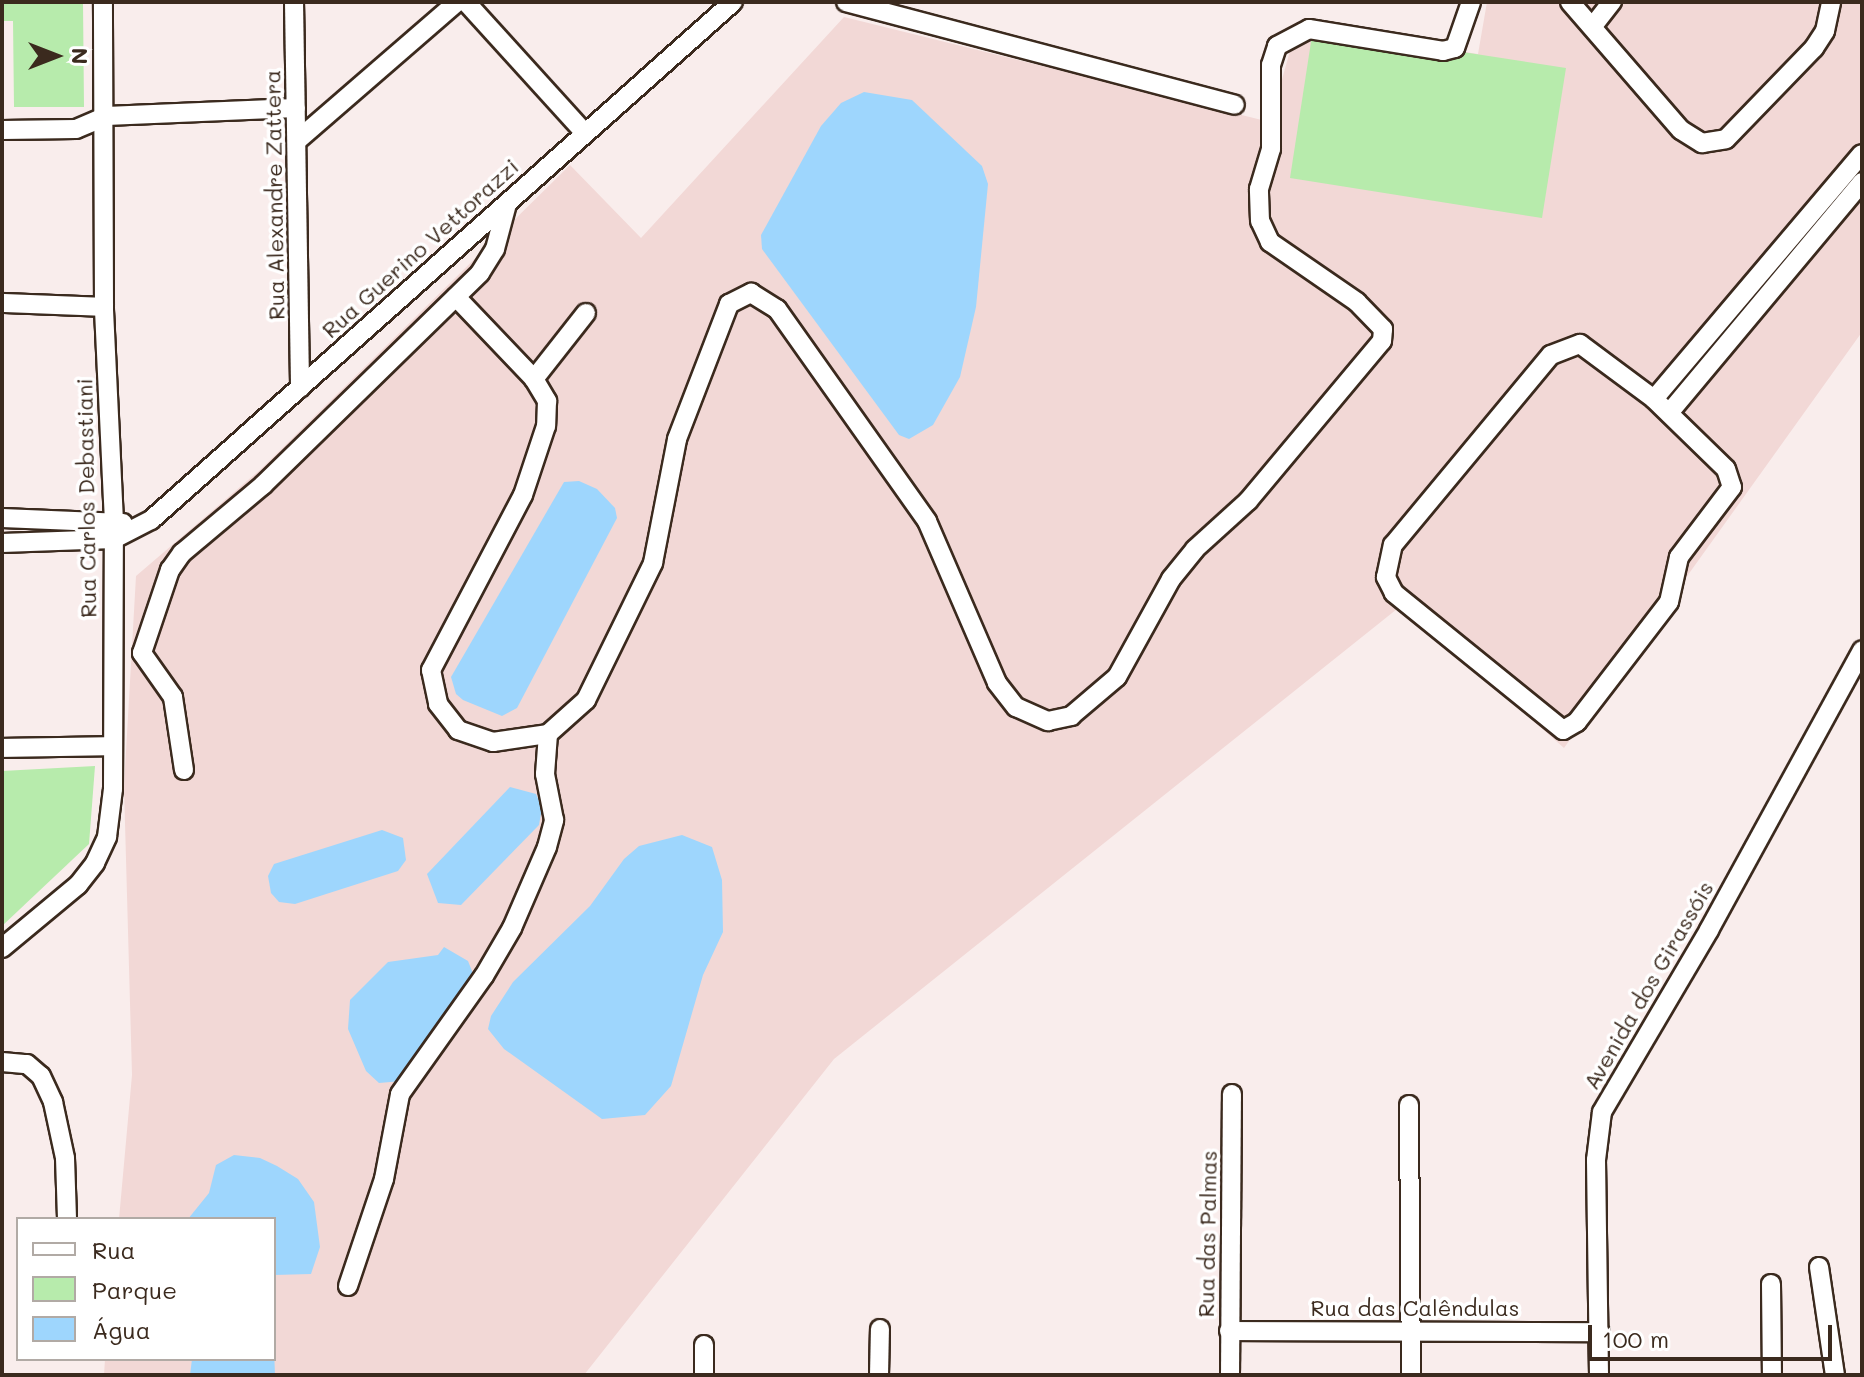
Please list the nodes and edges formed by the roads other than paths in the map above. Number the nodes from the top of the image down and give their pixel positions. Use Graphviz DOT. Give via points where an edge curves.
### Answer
graph roads {
  1 [pos="103,2"];
  2 [pos="294,2"];
  3 [pos="457,2"];
  4 [pos="466,2"];
  5 [pos="733,2"];
  6 [pos="846,2"];
  7 [pos="1471,2"];
  8 [pos="1570,2"];
  9 [pos="1612,2"];
  10 [pos="1831,2"];
  11 [pos="1593,26"];
  12 [pos="1235,105"];
  13 [pos="296,108"];
  14 [pos="106,116"];
  15 [pos="2,130"];
  16 [pos="584,132"];
  17 [pos="299,139"];
  18 [pos="1862,154"];
  19 [pos="1862,182"];
  20 [pos="507,204"];
  21 [pos="1830,205"];
  22 [pos="456,297"];
  23 [pos="2,303"];
  24 [pos="104,307"];
  25 [pos="586,313"];
  26 [pos="534,379"];
  27 [pos="300,388"];
  28 [pos="1654,399"];
  29 [pos="1669,413"];
  30 [pos="2,518"];
  31 [pos="114,531"];
  32 [pos="2,543"];
  33 [pos="1862,650"];
  34 [pos="548,734"];
  35 [pos="112,746"];
  36 [pos="2,748"];
  37 [pos="184,770"];
  38 [pos="2,948"];
  39 [pos="2,1062"];
  40 [pos="1232,1094"];
  41 [pos="1409,1105"];
  42 [pos="67,1217"];
  43 [pos="1819,1267"];
  44 [pos="1771,1284"];
  45 [pos="348,1286"];
  46 [pos="880,1329"];
  47 [pos="1229,1331"];
  48 [pos="1411,1332"];
  49 [pos="1600,1332"];
  50 [pos="704,1345"];
  51 [pos="704,1375"];
  52 [pos="879,1375"];
  53 [pos="1230,1375"];
  54 [pos="1411,1375"];
  55 [pos="1599,1375"];
  56 [pos="1772,1375"];
  57 [pos="1835,1375"];
  1 -- 14 [label="street, Rua Carlos Debastiani"];
  2 -- 13 [label="street, Rua Alexandre Zattera"];
  3 -- 17 [label="street"];
  4 -- 16 [label="street"];
  5 -- 16 [label="street, Rua Guerino Vettorazzi"];
  6 -- 12 [label="street"];
  7 -- 34 [label="street" via="1455,48 1443,51 1309,29 1277,46 1271,65 1271,149 1259,189 1260,221 1270,242 1357,302 1383,329 1382,341 1248,501 1171,579 1117,677 1100,695 1071,716 1048,721 1016,707 997,683 927,521 777,309 760,296 744,294 729,304 677,439 661,533 639,595 586,700"];
  8 -- 11 [label="street"];
  9 -- 11 [label="street"];
  10 -- 11 [label="street" via="1825,31 1814,48 1726,139 1714,143 1690,139"];
  13 -- 14 [label="street"];
  13 -- 17 [label="street, Rua Alexandre Zattera"];
  14 -- 15 [label="street" via="76,129"];
  14 -- 24 [label="street, Rua Carlos Debastiani"];
  16 -- 20 [label="street, Rua Guerino Vettorazzi"];
  17 -- 27 [label="street, Rua Alexandre Zattera"];
  18 -- 21 [label="street"];
  19 -- 21 [label="street"];
  20 -- 22 [label="street" via="495,249"];
  20 -- 27 [label="street, Rua Guerino Vettorazzi"];
  21 -- 28 [label="street"];
  21 -- 29 [label="street"];
  22 -- 26 [label="street"];
  22 -- 37 [label="street" via="263,485 182,553 170,570 142,653 176,706"];
  23 -- 24 [label="street"];
  24 -- 31 [label="street, Rua Carlos Debastiani"];
  25 -- 26 [label="street"];
  26 -- 34 [label="street" via="547,401 537,458 431,670 438,704 458,730 493,742"];
  27 -- 31 [label="street, Rua Guerino Vettorazzi" via="151,520"];
  28 -- 29 [label="street"];
  28 -- 29 [label="street" via="1591,348 1562,347 1389,554 1386,577 1394,593 1556,729 1577,722 1669,602 1679,557 1732,487 1726,469"];
  30 -- 31 [label="street"];
  31 -- 32 [label="street"];
  31 -- 35 [label="street, Rua Carlos Debastiani"];
  33 -- 49 [label="street, Avenida dos Girassóis" via="1602,1112 1596,1160"];
  34 -- 45 [label="street" via="545,774 554,820 547,847 491,964 400,1094 384,1179"];
  35 -- 36 [label="street"];
  35 -- 38 [label="street, Rua Carlos Debastiani" via="107,837 95,863 78,885"];
  39 -- 42 [label="street" via="27,1064 41,1076 53,1102 65,1158"];
  40 -- 47 [label="street, Rua das Palmas"];
  41 -- 48 [label="street"];
  43 -- 57 [label="street"];
  44 -- 56 [label="street"];
  46 -- 52 [label="street"];
  47 -- 48 [label="street, Rua das Calêndulas"];
  47 -- 53 [label="street, Rua das Palmas"];
  48 -- 49 [label="street, Rua das Calêndulas"];
  48 -- 54 [label="street"];
  49 -- 55 [label="street, Avenida dos Girassóis"];
  50 -- 51 [label="street"];
}
